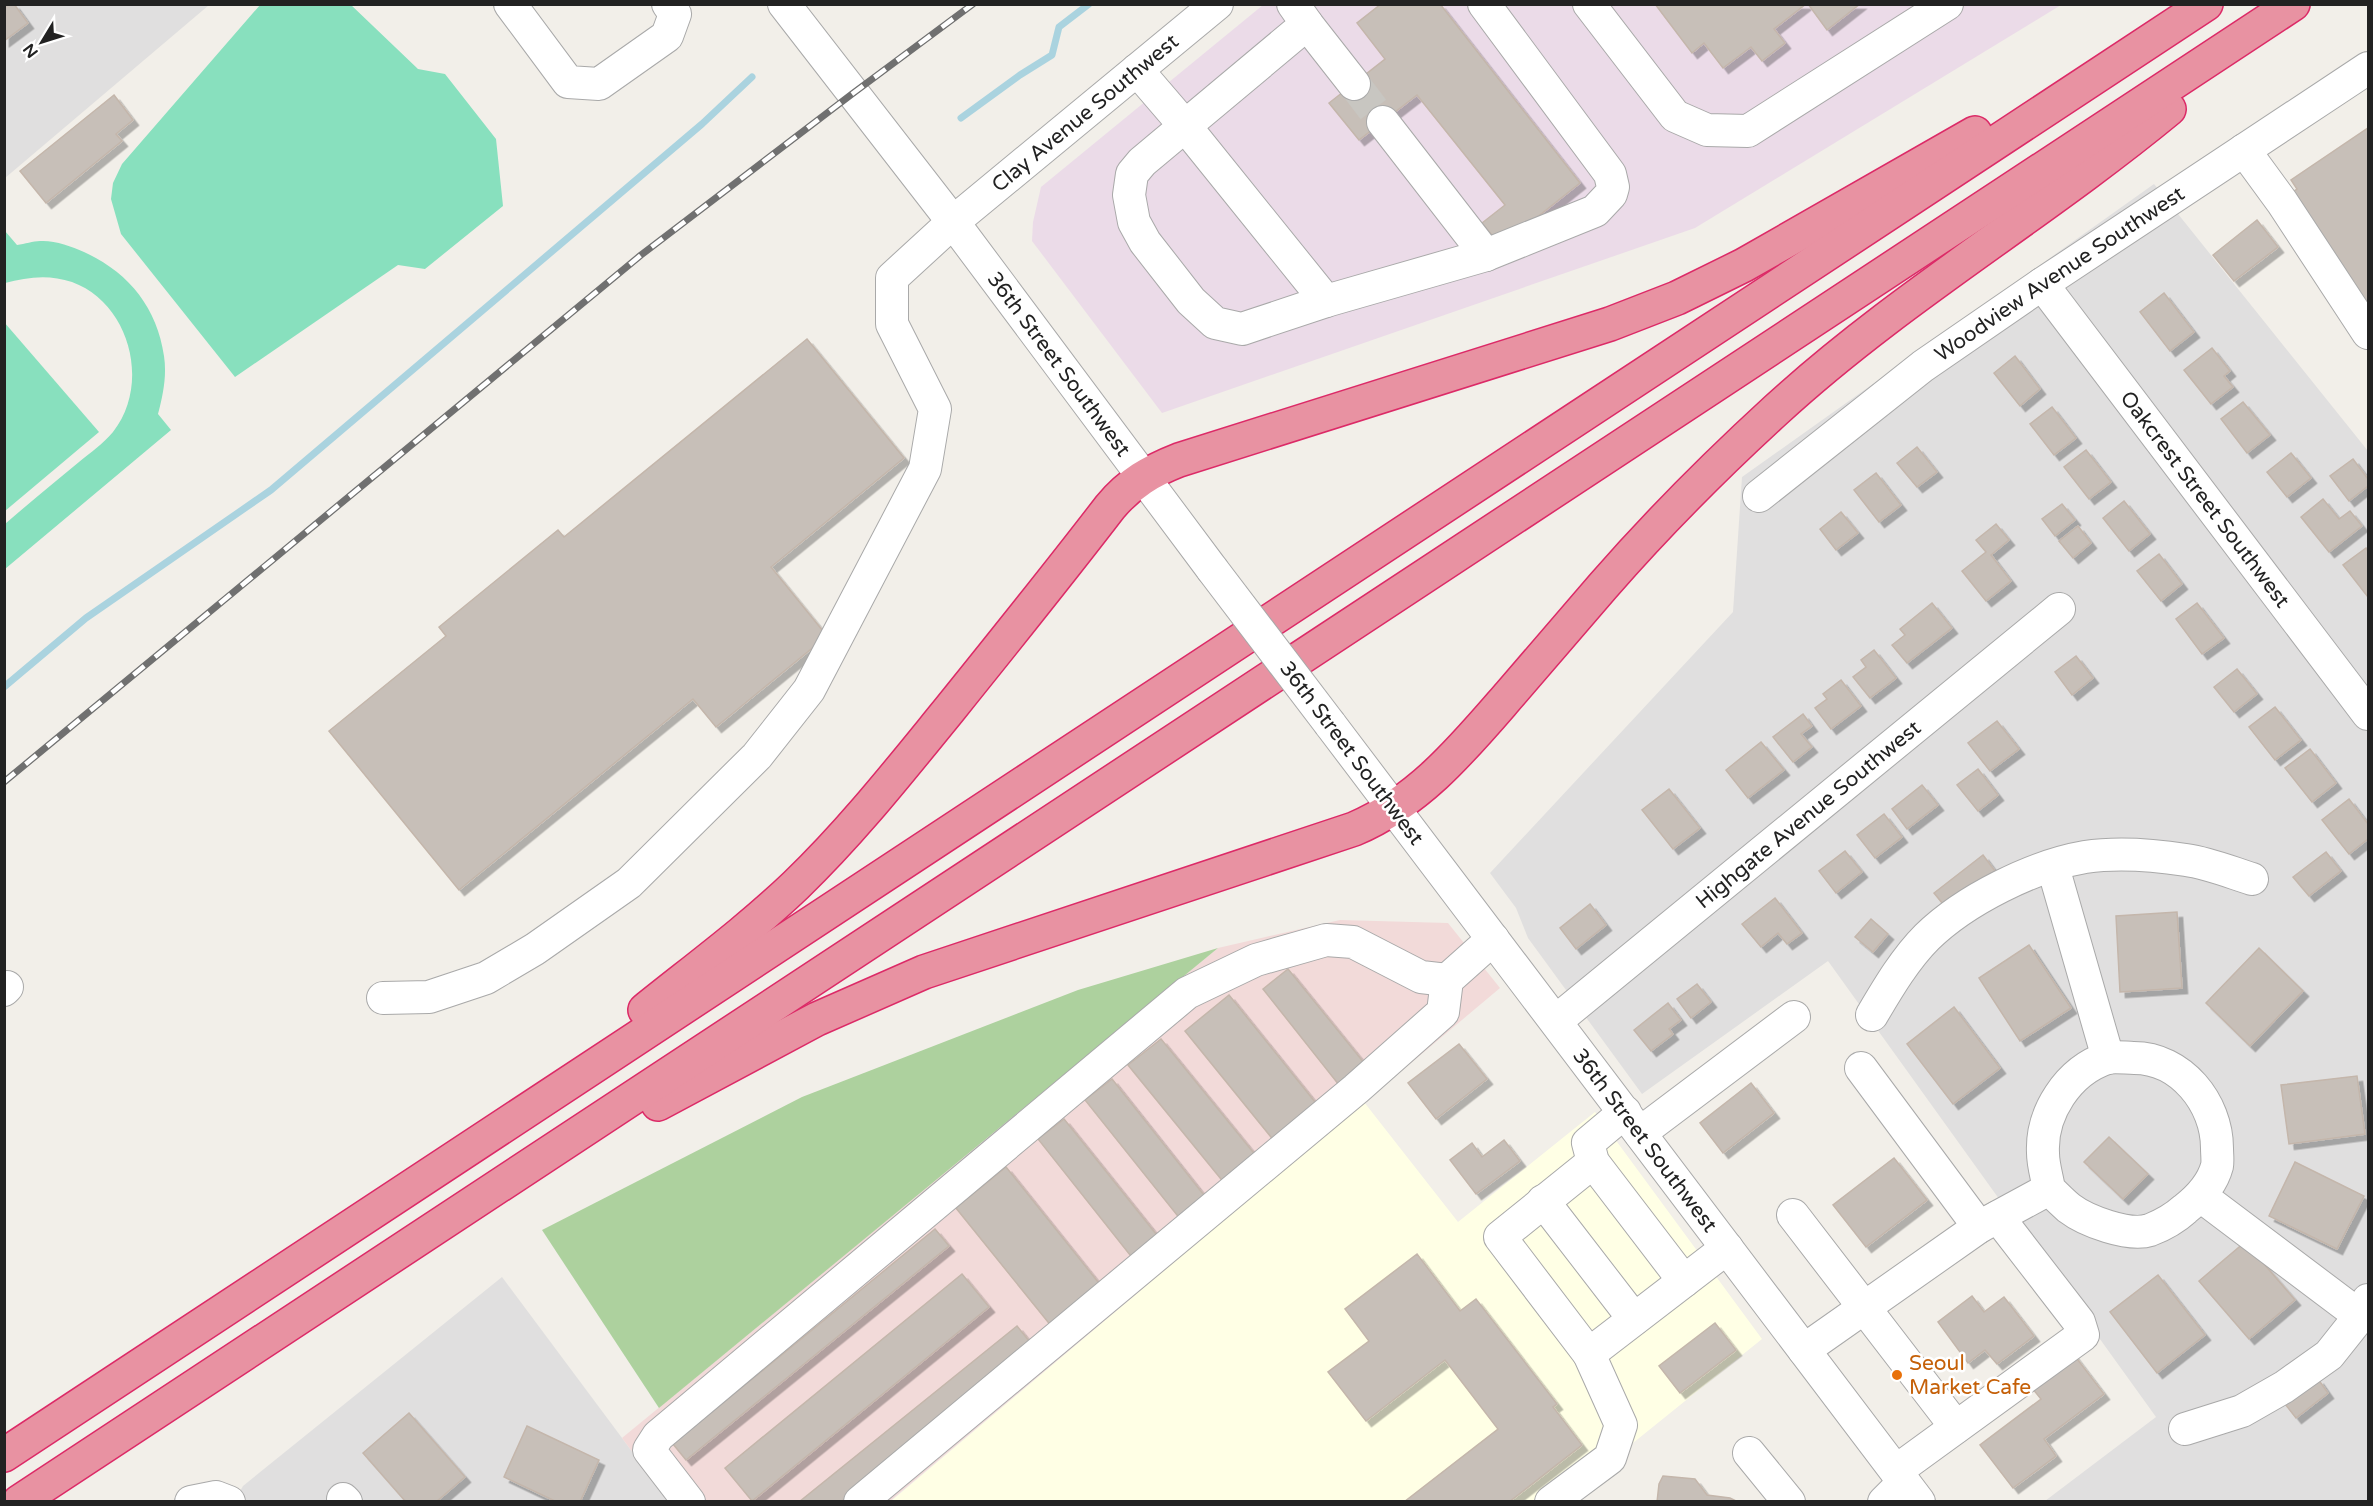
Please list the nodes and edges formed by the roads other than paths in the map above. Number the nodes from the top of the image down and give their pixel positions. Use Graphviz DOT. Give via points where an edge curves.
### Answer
graph roads {
  1 [pos="510,4"];
  2 [pos="668,4"];
  3 [pos="784,4"];
  4 [pos="1217,4"];
  5 [pos="1484,4"];
  6 [pos="1589,4"];
  7 [pos="1947,4"];
  8 [pos="2294,4"];
  9 [pos="2202,7"];
  10 [pos="1300,14"];
  11 [pos="2368,68"];
  12 [pos="1137,70"];
  13 [pos="1354,84"];
  14 [pos="1383,122"];
  15 [pos="1185,126"];
  16 [pos="2244,150"];
  17 [pos="953,222"];
  18 [pos="1486,255"];
  19 [pos="2042,284"];
  20 [pos="1326,301"];
  21 [pos="2368,333"];
  22 [pos="1142,477"];
  23 [pos="1760,496"];
  24 [pos="2059,609"];
  25 [pos="2368,714"];
  26 [pos="1394,809"];
  27 [pos="2053,867"];
  28 [pos="2252,879"];
  29 [pos="1493,939"];
  30 [pos="1447,980"];
  31 [pos="383,998"];
  32 [pos="1872,1015"];
  33 [pos="1794,1017"];
  34 [pos="1556,1021"];
  35 [pos="2108,1058"];
  36 [pos="1861,1068"];
  37 [pos="1633,1123"];
  38 [pos="479,1141"];
  39 [pos="1593,1162"];
  40 [pos="497,1188"];
  41 [pos="2049,1189"];
  42 [pos="2202,1197"];
  43 [pos="1543,1201"];
  44 [pos="1793,1215"];
  45 [pos="1989,1222"];
  46 [pos="1727,1248"];
  47 [pos="1684,1281"];
  48 [pos="1864,1307"];
  49 [pos="2364,1308"];
  50 [pos="1634,1319"];
  51 [pos="1804,1350"];
  52 [pos="1589,1354"];
  53 [pos="1956,1427"];
  54 [pos="2185,1429"];
  55 [pos="1749,1453"];
  56 [pos="4,1455"];
  57 [pos="1900,1489"];
  58 [pos="19,1502"];
  59 [pos="689,1502"];
  60 [pos="860,1502"];
  61 [pos="1551,1502"];
  62 [pos="1789,1502"];
  1 -- 2 [label="street" via="568,82 599,84 667,36 675,14"];
  3 -- 17 [label="street, 36th Street Southwest"];
  4 -- 12 [label="street, Clay Avenue Southwest"];
  5 -- 18 [label="street" via="1610,174 1613,187 1595,211"];
  6 -- 7 [label="street" via="1675,116 1707,130 1748,131"];
  8 -- 26 [label="highway" via="2108,158 1887,318 1779,407 1626,560 1466,744"];
  8 -- 40 [label="highway"];
  9 -- 22 [label="highway" via="1744,265 1677,298 1610,324 1179,460"];
  9 -- 38 [label="highway"];
  10 -- 13 [label="street"];
  10 -- 15 [label="street"];
  11 -- 16 [label="street, Woodview Avenue Southwest"];
  12 -- 15 [label="street"];
  12 -- 17 [label="street, Clay Avenue Southwest"];
  14 -- 18 [label="street"];
  15 -- 20 [label="street"];
  15 -- 20 [label="street" via="1132,174 1129,195 1134,222 1145,242 1191,301 1215,323 1242,329"];
  16 -- 19 [label="street, Woodview Avenue Southwest"];
  16 -- 21 [label="street"];
  17 -- 22 [label="street, 36th Street Southwest"];
  17 -- 31 [label="street, Clay Avenue Southwest" via="892,278 892,324 935,409 925,469 809,690 757,756 629,883 486,978 429,997"];
  18 -- 20 [label="street"];
  19 -- 23 [label="street, Woodview Avenue Southwest" via="1923,366"];
  19 -- 25 [label="street, Oakcrest Street Southwest"];
  22 -- 26 [label="street, 36th Street Southwest, bridge"];
  22 -- 38 [label="highway" via="1115,501 899,772 811,870 750,926"];
  24 -- 34 [label="street, Highgate Avenue Southwest"];
  26 -- 29 [label="street, 36th Street Southwest"];
  26 -- 40 [label="highway" via="1354,829 924,972 867,996"];
  27 -- 28 [label="street" via="2085,857 2139,855 2188,860"];
  27 -- 32 [label="street" via="2015,880 1967,905 1927,937"];
  27 -- 35 [label="street"];
  29 -- 30 [label="street"];
  29 -- 34 [label="street, 36th Street Southwest"];
  30 -- 59 [label="street" via="1421,976 1353,942 1326,940 1256,960 1187,993 658,1436 649,1450"];
  30 -- 60 [label="street" via="1443,1012"];
  33 -- 37 [label="street"];
  34 -- 37 [label="street, 36th Street Southwest"];
  35 -- 41 [label="street" via="2060,1092 2047,1115 2043,1152"];
  35 -- 42 [label="street" via="2141,1058 2168,1065 2190,1082 2208,1105 2217,1139 2217,1166"];
  36 -- 45 [label="street"];
  37 -- 39 [label="street" via="1588,1143"];
  37 -- 46 [label="street, 36th Street Southwest"];
  38 -- 56 [label="highway"];
  39 -- 43 [label="street"];
  39 -- 47 [label="street"];
  40 -- 58 [label="highway"];
  41 -- 42 [label="street" via="2068,1208 2118,1230 2148,1231"];
  41 -- 45 [label="street"];
  42 -- 49 [label="street"];
  43 -- 50 [label="street"];
  43 -- 52 [label="street" via="1501,1234 1500,1239"];
  44 -- 48 [label="street"];
  45 -- 48 [label="street"];
  45 -- 53 [label="street" via="2079,1323 2083,1335"];
  46 -- 47 [label="street"];
  46 -- 51 [label="street, 36th Street Southwest"];
  47 -- 50 [label="street"];
  48 -- 51 [label="street"];
  48 -- 53 [label="street"];
  49 -- 54 [label="street" via="2329,1355 2284,1387 2242,1412"];
  50 -- 52 [label="street"];
  51 -- 57 [label="street, 36th Street Southwest"];
  52 -- 61 [label="street" via="1622,1425 1610,1458"];
  53 -- 57 [label="street"];
  55 -- 62 [label="street"];
}
